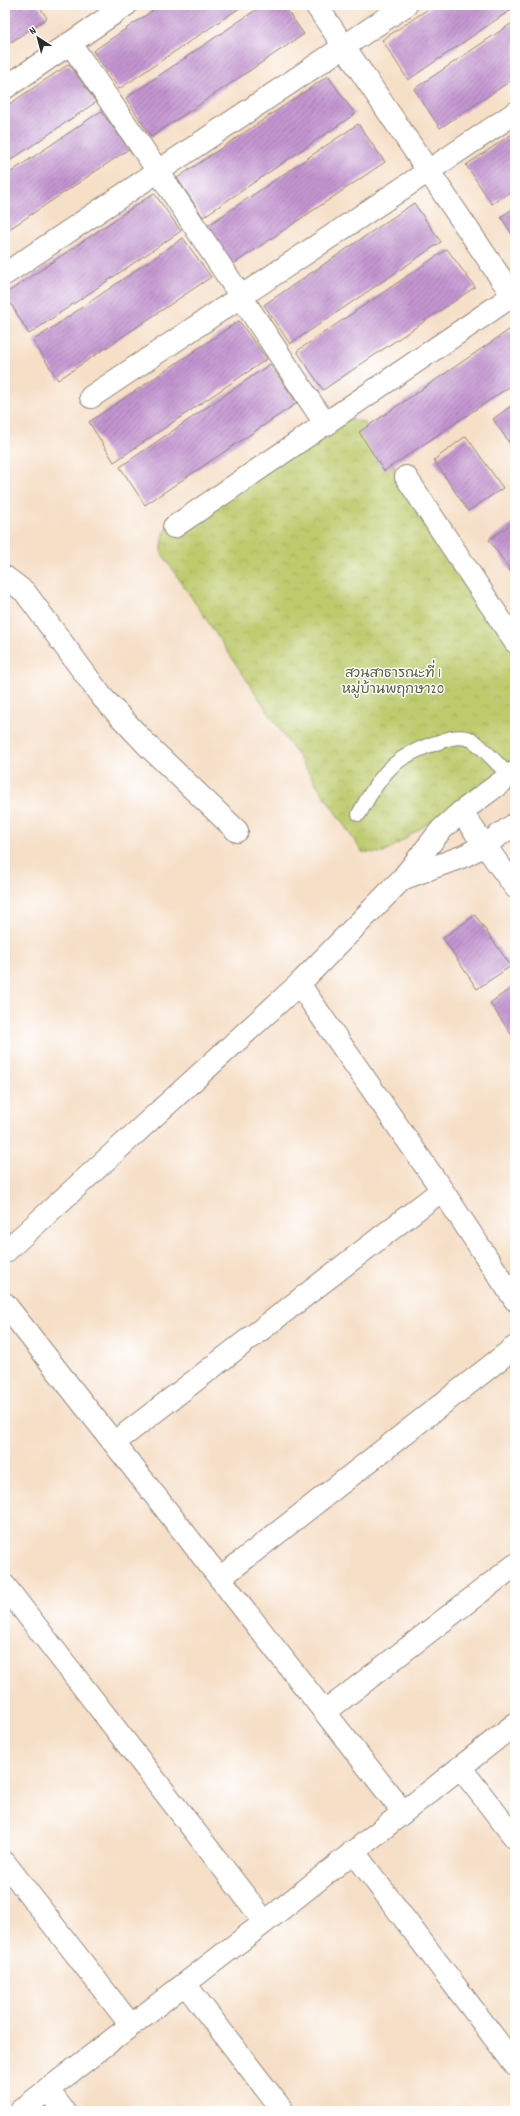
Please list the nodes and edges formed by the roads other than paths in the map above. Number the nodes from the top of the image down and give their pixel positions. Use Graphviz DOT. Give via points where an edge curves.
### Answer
graph roads {
  1 [pos="126,5"];
  2 [pos="316,5"];
  3 [pos="406,5"];
  4 [pos="70,43"];
  5 [pos="344,47"];
  6 [pos="5,88"];
  7 [pos="515,113"];
  8 [pos="158,171"];
  9 [pos="428,172"];
  10 [pos="5,274"];
  11 [pos="514,296"];
  12 [pos="240,297"];
  13 [pos="91,397"];
  14 [pos="326,425"];
  15 [pos="406,477"];
  16 [pos="174,527"];
  17 [pos="5,577"];
  18 [pos="515,642"];
  19 [pos="512,774"];
  20 [pos="461,812"];
  21 [pos="359,814"];
  22 [pos="515,824"];
  23 [pos="237,831"];
  24 [pos="485,845"];
  25 [pos="402,879"];
  26 [pos="515,887"];
  27 [pos="299,984"];
  28 [pos="442,1190"];
  29 [pos="5,1252"];
  30 [pos="515,1300"];
  31 [pos="5,1304"];
  32 [pos="515,1346"];
  33 [pos="114,1443"];
  34 [pos="515,1565"];
  35 [pos="220,1578"];
  36 [pos="5,1586"];
  37 [pos="325,1712"];
  38 [pos="515,1724"];
  39 [pos="460,1767"];
  40 [pos="403,1812"];
  41 [pos="515,1838"];
  42 [pos="353,1851"];
  43 [pos="5,1863"];
  44 [pos="264,1922"];
  45 [pos="185,1984"];
  46 [pos="130,2024"];
  47 [pos="515,2065"];
  48 [pos="47,2089"];
  49 [pos="20,2111"];
  50 [pos="64,2111"];
  51 [pos="283,2111"];
  1 -- 4 [label="street"];
  2 -- 5 [label="street"];
  3 -- 5 [label="street"];
  4 -- 6 [label="street"];
  4 -- 8 [label="street"];
  5 -- 8 [label="street"];
  5 -- 9 [label="street"];
  7 -- 9 [label="street"];
  8 -- 10 [label="street"];
  8 -- 12 [label="street"];
  9 -- 11 [label="street"];
  9 -- 12 [label="street"];
  11 -- 14 [label="street"];
  12 -- 13 [label="street"];
  12 -- 14 [label="street"];
  14 -- 16 [label="street"];
  15 -- 18 [label="street"];
  17 -- 23 [label="street" via="25,592 102,697 148,746"];
  19 -- 20 [label="street"];
  19 -- 21 [label="lane" via="472,740 452,738 415,750 392,765 373,787"];
  20 -- 24 [label="street"];
  20 -- 25 [label="street" via="441,830"];
  22 -- 24 [label="street"];
  24 -- 25 [label="street" via="464,856"];
  24 -- 26 [label="street"];
  25 -- 27 [label="street"];
  27 -- 28 [label="street"];
  27 -- 29 [label="street"];
  28 -- 30 [label="street"];
  28 -- 33 [label="street"];
  31 -- 33 [label="street"];
  32 -- 35 [label="street"];
  33 -- 35 [label="street"];
  34 -- 37 [label="street"];
  35 -- 37 [label="street"];
  36 -- 44 [label="street"];
  37 -- 40 [label="street"];
  38 -- 39 [label="street"];
  39 -- 40 [label="street"];
  39 -- 41 [label="street"];
  40 -- 42 [label="street"];
  42 -- 44 [label="street"];
  42 -- 47 [label="street"];
  43 -- 46 [label="street"];
  44 -- 45 [label="street"];
  45 -- 46 [label="street"];
  45 -- 51 [label="street"];
  46 -- 48 [label="street"];
  48 -- 49 [label="street"];
  48 -- 50 [label="street"];
}
